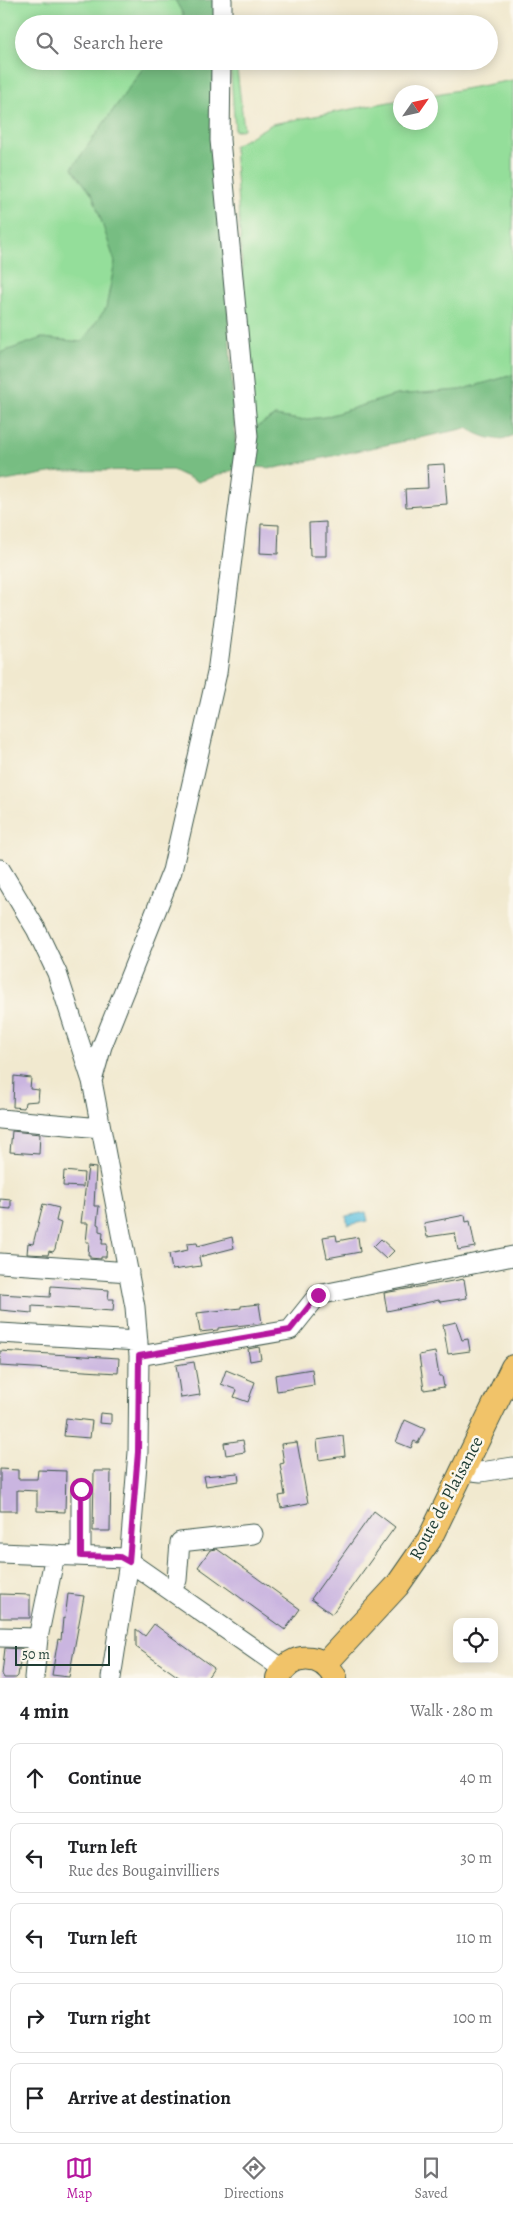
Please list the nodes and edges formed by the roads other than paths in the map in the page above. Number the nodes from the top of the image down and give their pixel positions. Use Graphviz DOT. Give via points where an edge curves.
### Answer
graph roads {
  1 [pos="222,0"];
  2 [pos="222,15"];
  3 [pos="221,70"];
  4 [pos="0,869"];
  5 [pos="92,1081"];
  6 [pos="0,1119"];
  7 [pos="101,1128"];
  8 [pos="513,1256"];
  9 [pos="0,1263"];
  10 [pos="129,1272"];
  11 [pos="0,1333"];
  12 [pos="139,1349"];
  13 [pos="513,1368"];
  14 [pos="513,1467"];
  15 [pos="463,1470"];
  16 [pos="81,1489"];
  17 [pos="253,1534"];
  18 [pos="0,1553"];
  19 [pos="55,1555"];
  20 [pos="81,1556"];
  21 [pos="129,1562"];
  22 [pos="171,1590"];
  23 [pos="0,1638"];
  24 [pos="38,1638"];
  25 [pos="330,1671"];
  26 [pos="280,1673"];
  27 [pos="34,1678"];
  28 [pos="111,1678"];
  1 -- 2 [label="street"];
  3 -- 5 [label="street" via="220,140 248,436 217,673 172,871 102,1046"];
  4 -- 5 [label="street" via="58,973"];
  5 -- 7 [label="street"];
  6 -- 7 [label="street"];
  7 -- 10 [label="street"];
  8 -- 12 [label="street" via="318,1295 290,1330"];
  9 -- 10 [label="street"];
  10 -- 12 [label="street"];
  11 -- 12 [label="street"];
  12 -- 21 [label="street" via="138,1452"];
  13 -- 15 [label="main road, Route de Plaisance"];
  14 -- 15 [label="street" via="481,1472"];
  15 -- 25 [label="main road, Route de Plaisance" via="429,1540"];
  16 -- 20 [label="street"];
  17 -- 22 [label="street" via="180,1542 177,1580"];
  18 -- 19 [label="street"];
  19 -- 20 [label="street"];
  19 -- 24 [label="street"];
  20 -- 21 [label="street" via="120,1557"];
  21 -- 22 [label="street"];
  21 -- 28 [label="street"];
  22 -- 26 [label="street"];
  23 -- 24 [label="street"];
  24 -- 27 [label="street"];
  25 -- 26 [label="main road" via="315,1659 303,1658 292,1661"];
}
